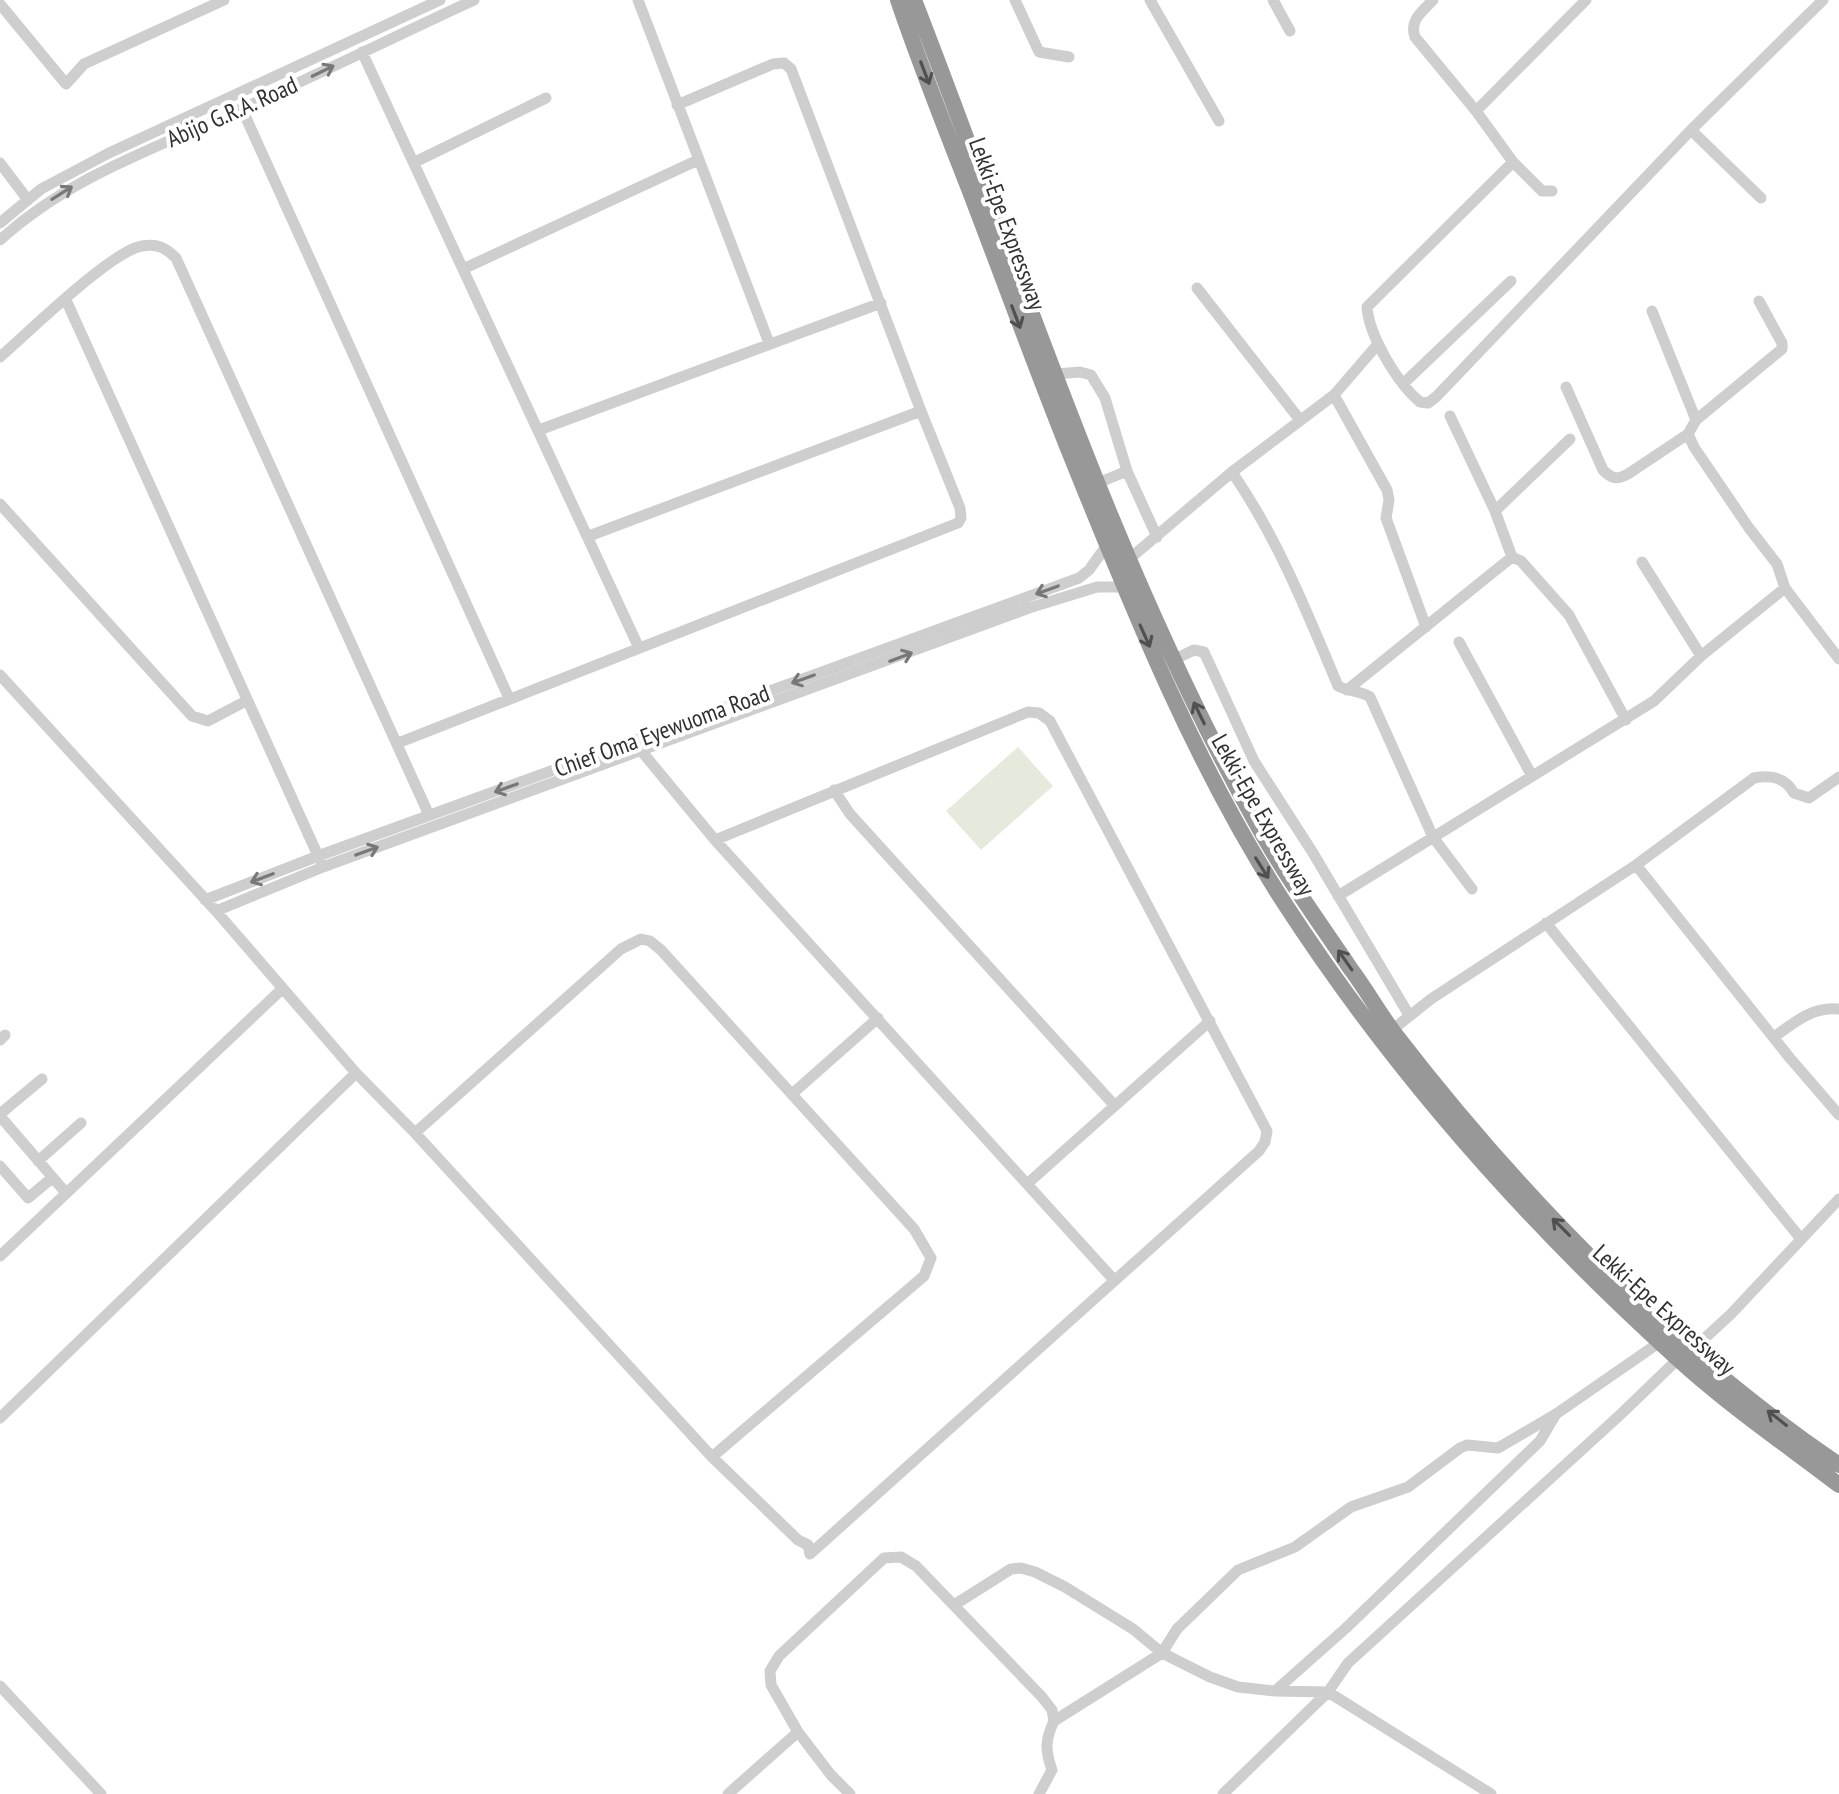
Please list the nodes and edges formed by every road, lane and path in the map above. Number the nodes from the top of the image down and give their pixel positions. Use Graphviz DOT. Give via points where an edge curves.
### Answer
graph roads {
  1 [pos="224,0"];
  2 [pos="440,0"];
  3 [pos="474,0"];
  4 [pos="638,0"];
  5 [pos="898,0"];
  6 [pos="914,0"];
  7 [pos="1015,0"];
  8 [pos="1150,0"];
  9 [pos="1273,0"];
  10 [pos="1433,0"];
  11 [pos="1586,0"];
  12 [pos="1823,0"];
  13 [pos="0,4"];
  14 [pos="1290,31"];
  15 [pos="362,52"];
  16 [pos="1069,57"];
  17 [pos="546,98"];
  18 [pos="677,105"];
  19 [pos="242,109"];
  20 [pos="1476,111"];
  21 [pos="1219,121"];
  22 [pos="1691,130"];
  23 [pos="698,160"];
  24 [pos="415,162"];
  25 [pos="1513,162"];
  26 [pos="0,163"];
  27 [pos="1552,191"];
  28 [pos="1761,198"];
  29 [pos="28,200"];
  30 [pos="986,214"];
  31 [pos="0,223"];
  32 [pos="0,240"];
  33 [pos="463,269"];
  34 [pos="1511,281"];
  35 [pos="1197,288"];
  36 [pos="66,300"];
  37 [pos="1759,301"];
  38 [pos="881,303"];
  39 [pos="1652,311"];
  40 [pos="769,343"];
  41 [pos="1378,344"];
  42 [pos="0,357"];
  43 [pos="1056,374"];
  44 [pos="1404,383"];
  45 [pos="1566,387"];
  46 [pos="1334,395"];
  47 [pos="921,411"];
  48 [pos="1450,416"];
  49 [pos="1300,420"];
  50 [pos="1696,420"];
  51 [pos="539,430"];
  52 [pos="1688,434"];
  53 [pos="1570,439"];
  54 [pos="1127,471"];
  55 [pos="1232,472"];
  56 [pos="1098,483"];
  57 [pos="0,504"];
  58 [pos="1495,511"];
  59 [pos="589,536"];
  60 [pos="1157,537"];
  61 [pos="1107,545"];
  62 [pos="1512,557"];
  63 [pos="1128,560"];
  64 [pos="1642,562"];
  65 [pos="1123,587"];
  66 [pos="1785,588"];
  67 [pos="1426,627"];
  68 [pos="1459,642"];
  69 [pos="639,648"];
  70 [pos="1701,656"];
  71 [pos="1839,659"];
  72 [pos="1173,660"];
  73 [pos="0,675"];
  74 [pos="1347,690"];
  75 [pos="509,698"];
  76 [pos="246,701"];
  77 [pos="1626,720"];
  78 [pos="398,743"];
  79 [pos="638,746"];
  80 [pos="1532,776"];
  81 [pos="1839,777"];
  82 [pos="834,790"];
  83 [pos="429,815"];
  84 [pos="1433,837"];
  85 [pos="715,840"];
  86 [pos="320,862"];
  87 [pos="1636,865"];
  88 [pos="1472,889"];
  89 [pos="1338,896"];
  90 [pos="205,900"];
  91 [pos="216,911"];
  92 [pos="1546,923"];
  93 [pos="1383,975"];
  94 [pos="1364,988"];
  95 [pos="282,989"];
  96 [pos="1839,1009"];
  97 [pos="1409,1015"];
  98 [pos="878,1018"];
  99 [pos="1210,1021"];
  100 [pos="1392,1030"];
  101 [pos="1774,1037"];
  102 [pos="356,1073"];
  103 [pos="42,1079"];
  104 [pos="792,1094"];
  105 [pos="1115,1106"];
  106 [pos="0,1115"];
  107 [pos="1839,1115"];
  108 [pos="81,1123"];
  109 [pos="415,1133"];
  110 [pos="38,1161"];
  111 [pos="0,1166"];
  112 [pos="52,1178"];
  113 [pos="1027,1184"];
  114 [pos="66,1193"];
  115 [pos="1839,1199"];
  116 [pos="1801,1239"];
  117 [pos="0,1256"];
  118 [pos="1114,1280"];
  119 [pos="1660,1342"];
  120 [pos="1685,1354"];
  121 [pos="1556,1414"];
  122 [pos="0,1418"];
  123 [pos="712,1457"];
  124 [pos="1839,1465"];
  125 [pos="1839,1485"];
  126 [pos="954,1605"];
  127 [pos="1162,1653"];
  128 [pos="0,1686"];
  129 [pos="1275,1691"];
  130 [pos="1328,1692"];
  131 [pos="1054,1721"];
  132 [pos="798,1732"];
  133 [pos="101,1794"];
  134 [pos="728,1794"];
  135 [pos="850,1794"];
  136 [pos="1039,1794"];
  137 [pos="1223,1794"];
  138 [pos="1491,1794"];
  1 -- 13 [label="street" via="84,64 66,84"];
  2 -- 29 [label="street, Abijo G.R.A. Road" via="109,153"];
  3 -- 15 [label="street, Abijo G.R.A. Road"];
  4 -- 18 [label="street"];
  5 -- 30 [label="highway, Lekki-Epe Expressway, one-way"];
  6 -- 30 [label="highway, Lekki-Epe Expressway"];
  7 -- 16 [label="street" via="1039,52"];
  8 -- 21 [label="street"];
  9 -- 14 [label="street"];
  10 -- 20 [label="street" via="1414,20 1415,37"];
  11 -- 20 [label="street"];
  12 -- 22 [label="street"];
  19 -- 15 [label="street, Abijo G.R.A. Road, one-way"];
  15 -- 24 [label="street"];
  17 -- 24 [label="street"];
  18 -- 23 [label="street"];
  18 -- 38 [label="street" via="773,64 791,69"];
  32 -- 19 [label="street, Abijo G.R.A. Road, one-way" via="91,175"];
  19 -- 75 [label="street"];
  20 -- 25 [label="street"];
  22 -- 28 [label="street"];
  22 -- 44 [label="street" via="1436,397 1420,402"];
  23 -- 33 [label="street"];
  23 -- 40 [label="street"];
  24 -- 33 [label="street"];
  25 -- 27 [label="street" via="1542,191"];
  25 -- 41 [label="street" via="1367,307"];
  26 -- 29 [label="street"];
  29 -- 31 [label="street, Abijo G.R.A. Road"];
  30 -- 43 [label="highway, Lekki-Epe Expressway"];
  30 -- 61 [label="highway, Lekki-Epe Expressway, one-way" via="1025,341"];
  33 -- 51 [label="street"];
  34 -- 44 [label="street"];
  35 -- 49 [label="street"];
  36 -- 42 [label="street"];
  36 -- 76 [label="street"];
  36 -- 78 [label="street" via="124,253 141,246 168,249 176,258"];
  37 -- 50 [label="street" via="1782,349"];
  38 -- 40 [label="street"];
  38 -- 47 [label="street"];
  39 -- 50 [label="street"];
  40 -- 51 [label="street"];
  41 -- 44 [label="street"];
  41 -- 46 [label="street"];
  43 -- 54 [label="street" via="1091,375 1105,398"];
  43 -- 56 [label="highway, Lekki-Epe Expressway"];
  45 -- 52 [label="street" via="1603,470 1612,478 1628,474"];
  46 -- 49 [label="street"];
  46 -- 67 [label="street" via="1387,490 1386,518"];
  47 -- 59 [label="street"];
  47 -- 69 [label="street" via="960,508 958,523"];
  48 -- 58 [label="street"];
  49 -- 55 [label="street"];
  50 -- 52 [label="street"];
  51 -- 59 [label="street"];
  52 -- 66 [label="street" via="1777,564"];
  53 -- 58 [label="street"];
  54 -- 56 [label="street"];
  54 -- 60 [label="street"];
  55 -- 60 [label="street"];
  55 -- 74 [label="street" via="1273,538 1338,686"];
  56 -- 63 [label="highway, Lekki-Epe Expressway"];
  57 -- 76 [label="street" via="192,716 208,721"];
  58 -- 62 [label="street"];
  59 -- 69 [label="street"];
  60 -- 63 [label="street"];
  61 -- 65 [label="highway, Lekki-Epe Expressway"];
  61 -- 79 [label="street, Chief Oma Eyewuoma Road, one-way" via="1079,578"];
  62 -- 67 [label="street"];
  62 -- 77 [label="street" via="1569,615"];
  63 -- 72 [label="highway, Lekki-Epe Expressway"];
  64 -- 70 [label="street"];
  79 -- 65 [label="street, Chief Oma Eyewuoma Road, one-way" via="1029,608 1097,587"];
  65 -- 119 [label="highway, Lekki-Epe Expressway, one-way" via="1250,847 1339,983 1476,1158 1554,1242"];
  66 -- 70 [label="street"];
  66 -- 71 [label="street"];
  67 -- 74 [label="street"];
  68 -- 80 [label="street"];
  69 -- 75 [label="street"];
  70 -- 77 [label="street"];
  72 -- 89 [label="street" via="1194,650 1204,652 1254,761"];
  94 -- 72 [label="highway, Lekki-Epe Expressway, one-way" via="1254,820"];
  73 -- 90 [label="street"];
  74 -- 84 [label="street" via="1370,697"];
  75 -- 78 [label="street"];
  76 -- 86 [label="street"];
  77 -- 80 [label="street"];
  78 -- 83 [label="street"];
  79 -- 83 [label="street, Chief Oma Eyewuoma Road, one-way"];
  79 -- 85 [label="street"];
  86 -- 79 [label="street, Chief Oma Eyewuoma Road, one-way"];
  80 -- 84 [label="street"];
  81 -- 87 [label="street" via="1809,798 1794,793 1781,779 1754,778"];
  82 -- 85 [label="street"];
  82 -- 99 [label="street" via="1028,712 1039,713 1050,721"];
  82 -- 105 [label="street"];
  83 -- 86 [label="street, Chief Oma Eyewuoma Road"];
  84 -- 88 [label="street"];
  84 -- 89 [label="street"];
  85 -- 98 [label="street"];
  86 -- 90 [label="street, Chief Oma Eyewuoma Road, one-way"];
  86 -- 91 [label="street, Chief Oma Eyewuoma Road"];
  87 -- 92 [label="street"];
  87 -- 101 [label="street"];
  89 -- 93 [label="street"];
  90 -- 91 [label="street"];
  91 -- 95 [label="street"];
  92 -- 97 [label="street"];
  92 -- 116 [label="street"];
  93 -- 94 [label="street"];
  93 -- 97 [label="street"];
  94 -- 100 [label="highway, Lekki-Epe Expressway"];
  95 -- 102 [label="street"];
  95 -- 114 [label="street"];
  96 -- 101 [label="street" via="1813,1011"];
  97 -- 100 [label="street"];
  98 -- 104 [label="street"];
  98 -- 113 [label="street"];
  99 -- 105 [label="street"];
  99 -- 118 [label="street" via="1267,1131 1265,1142"];
  120 -- 100 [label="highway, Lekki-Epe Expressway, one-way" via="1485,1145"];
  101 -- 107 [label="street"];
  102 -- 109 [label="street"];
  102 -- 122 [label="street"];
  103 -- 106 [label="street"];
  104 -- 109 [label="street" via="661,950 641,939 621,949"];
  104 -- 123 [label="street" via="914,1229 927,1246 930,1268"];
  105 -- 113 [label="street"];
  106 -- 110 [label="street"];
  108 -- 110 [label="street"];
  109 -- 123 [label="street"];
  110 -- 112 [label="street"];
  111 -- 112 [label="street" via="28,1198"];
  112 -- 114 [label="street"];
  113 -- 118 [label="street"];
  114 -- 117 [label="street"];
  115 -- 116 [label="street"];
  116 -- 120 [label="street"];
  118 -- 123 [label="street" via="810,1554 808,1545"];
  119 -- 120 [label="highway, Lekki-Epe Expressway"];
  119 -- 121 [label="street"];
  124 -- 120 [label="highway, Lekki-Epe Expressway, one-way"];
  120 -- 125 [label="highway, Lekki-Epe Expressway"];
  120 -- 130 [label="street" via="1348,1663"];
  121 -- 127 [label="street" via="1498,1448 1460,1448 1408,1487 1351,1507 1295,1547 1241,1568 1177,1629"];
  121 -- 129 [label="street" via="1540,1441"];
  126 -- 127 [label="street" via="1021,1568 1065,1587"];
  126 -- 131 [label="street" via="1047,1703"];
  126 -- 132 [label="street" via="916,1566 901,1557 884,1558 779,1656 770,1671 771,1685"];
  127 -- 129 [label="street" via="1238,1687"];
  127 -- 131 [label="street"];
  128 -- 133 [label="street"];
  129 -- 130 [label="street"];
  130 -- 137 [label="street"];
  130 -- 138 [label="street"];
  131 -- 136 [label="street" via="1046,1739 1052,1770"];
  132 -- 134 [label="street"];
  132 -- 135 [label="street"];
}
